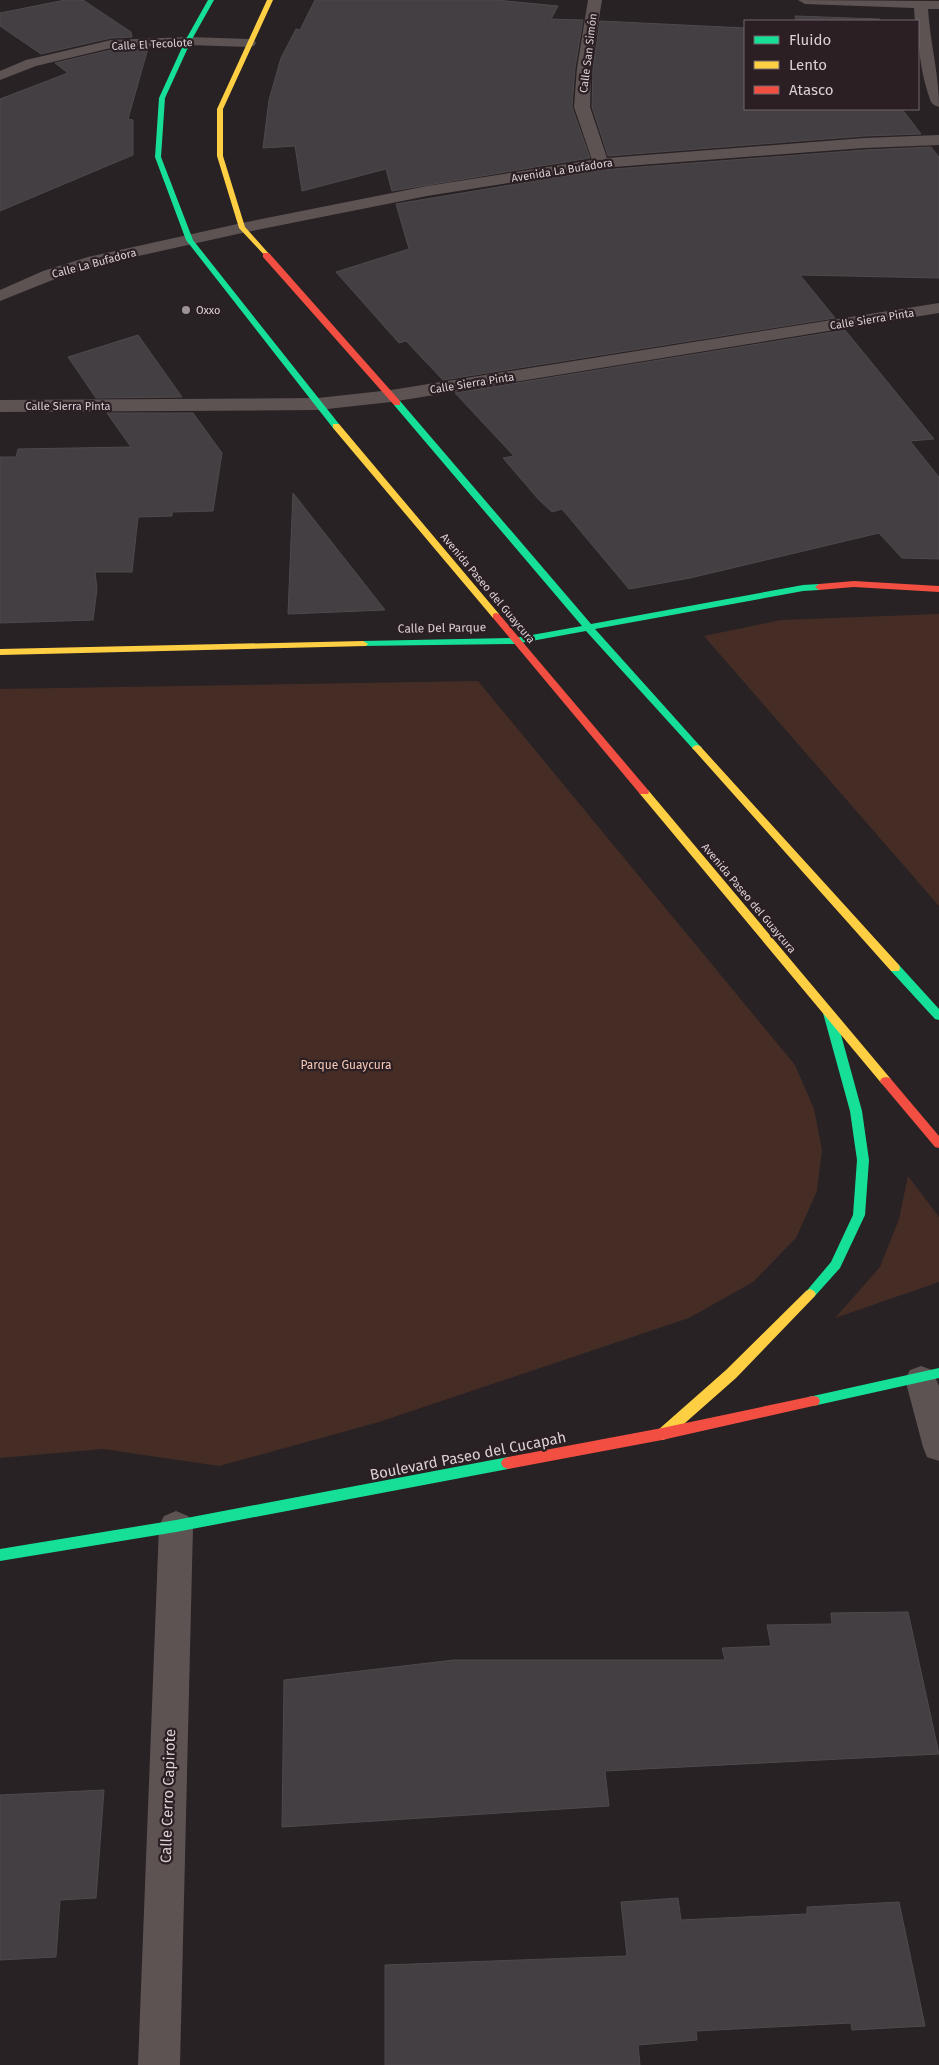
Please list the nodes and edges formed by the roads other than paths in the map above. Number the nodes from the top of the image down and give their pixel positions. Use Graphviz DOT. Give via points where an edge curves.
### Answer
graph roads {
  1 [pos="211,0"];
  2 [pos="270,0"];
  3 [pos="595,0"];
  4 [pos="805,0"];
  5 [pos="921,4"];
  6 [pos="939,5"];
  7 [pos="188,41"];
  8 [pos="249,43"];
  9 [pos="0,76"];
  10 [pos="939,102"];
  11 [pos="939,140"];
  12 [pos="600,163"];
  13 [pos="242,228"];
  14 [pos="190,240"];
  15 [pos="0,296"];
  16 [pos="939,308"];
  17 [pos="391,396"];
  18 [pos="318,404"];
  19 [pos="0,406"];
  20 [pos="939,589"];
  21 [pos="588,627"];
  22 [pos="515,641"];
  23 [pos="0,652"];
  24 [pos="829,1013"];
  25 [pos="939,1016"];
  26 [pos="939,1144"];
  27 [pos="930,1376"];
  28 [pos="662,1434"];
  29 [pos="939,1447"];
  30 [pos="176,1526"];
  31 [pos="0,1555"];
  32 [pos="159,2065"];
  1 -- 7 [label="main road, Avenida Paseo del Guaycura"];
  2 -- 8 [label="main road"];
  3 -- 12 [label="street, Calle San Simón" via="584,68 582,107"];
  4 -- 5 [label="street"];
  5 -- 6 [label="street"];
  5 -- 10 [label="street" via="923,47 929,78"];
  7 -- 8 [label="street, Calle El Tecolote"];
  7 -- 9 [label="street, Calle El Tecolote" via="112,44 31,63"];
  7 -- 14 [label="main road, Avenida Paseo del Guaycura" via="162,98 158,157"];
  8 -- 13 [label="main road" via="220,110 220,156"];
  11 -- 12 [label="street, Avenida La Bufadora"];
  12 -- 13 [label="street, Avenida La Bufadora" via="427,191"];
  13 -- 14 [label="street, Avenida La Bufadora"];
  13 -- 17 [label="main road"];
  14 -- 15 [label="street, Calle La Bufadora" via="94,260"];
  14 -- 18 [label="main road, Avenida Paseo del Guaycura"];
  16 -- 17 [label="street, Calle Sierra Pinta"];
  17 -- 18 [label="street, Calle Sierra Pinta"];
  17 -- 21 [label="main road"];
  18 -- 19 [label="street, Calle Sierra Pinta"];
  18 -- 22 [label="main road, Avenida Paseo del Guaycura"];
  20 -- 21 [label="main road, Calle Del Parque" via="854,584 803,588"];
  21 -- 22 [label="main road, Calle Del Parque"];
  21 -- 25 [label="main road"];
  22 -- 23 [label="main road, Calle Del Parque"];
  22 -- 24 [label="main road, Avenida Paseo del Guaycura"];
  24 -- 26 [label="main road, Avenida Paseo del Guaycura"];
  24 -- 28 [label="main road" via="856,1111 863,1160 859,1215 836,1265 794,1312 731,1374"];
  27 -- 28 [label="main road, Boulevard Paseo del Cucapah"];
  27 -- 29 [label="street"];
  28 -- 30 [label="main road, Boulevard Paseo del Cucapah"];
  30 -- 31 [label="main road, Boulevard Paseo del Cucapah"];
  30 -- 32 [label="street, Calle Cerro Capirote"];
}
